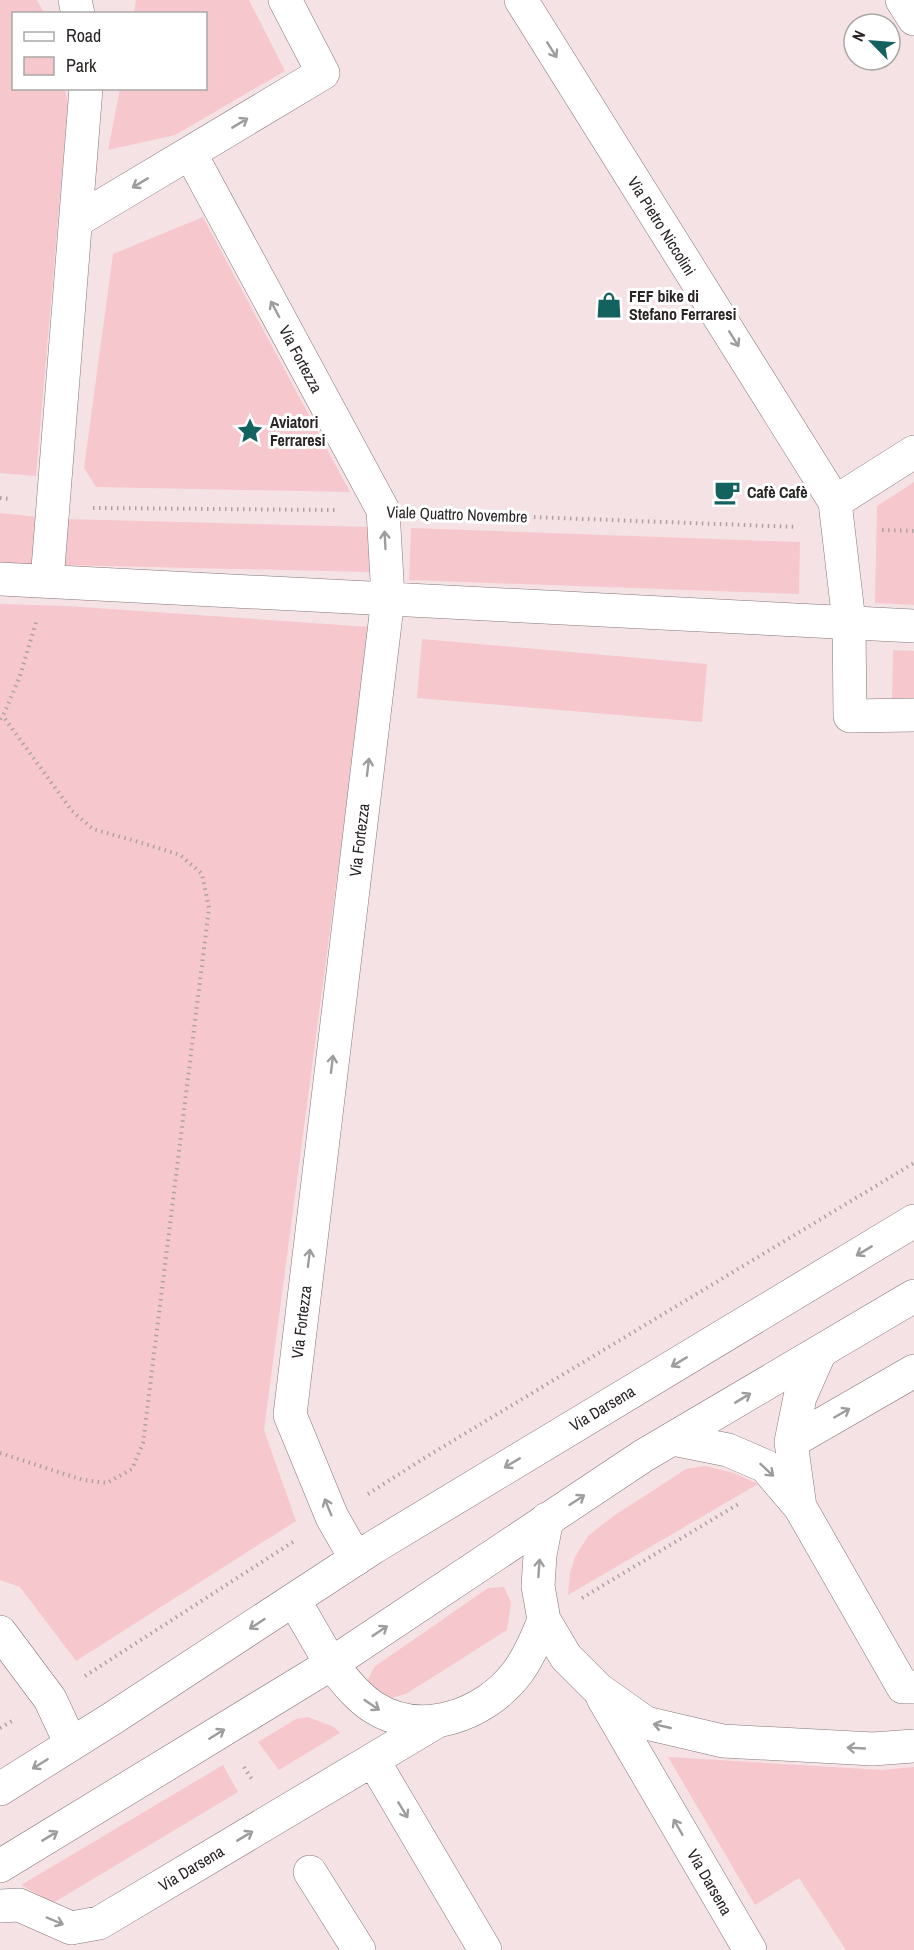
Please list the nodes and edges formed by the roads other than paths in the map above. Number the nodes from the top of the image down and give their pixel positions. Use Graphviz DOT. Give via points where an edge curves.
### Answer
graph roads {
  1 [pos="285,0"];
  2 [pos="520,0"];
  3 [pos="902,0"];
  4 [pos="914,19"];
  5 [pos="86,90"];
  6 [pos="190,153"];
  7 [pos="76,221"];
  8 [pos="914,452"];
  9 [pos="837,516"];
  10 [pos="0,579"];
  11 [pos="47,581"];
  12 [pos="388,598"];
  13 [pos="849,622"];
  14 [pos="914,626"];
  15 [pos="914,715"];
  16 [pos="914,1221"];
  17 [pos="914,1296"];
  18 [pos="820,1352"];
  19 [pos="914,1371"];
  20 [pos="674,1439"];
  21 [pos="791,1442"];
  22 [pos="800,1507"];
  23 [pos="547,1519"];
  24 [pos="356,1559"];
  25 [pos="294,1600"];
  26 [pos="544,1620"];
  27 [pos="0,1632"];
  28 [pos="331,1664"];
  29 [pos="908,1687"];
  30 [pos="598,1689"];
  31 [pos="436,1722"];
  32 [pos="71,1744"];
  33 [pos="914,1746"];
  34 [pos="373,1760"];
  35 [pos="0,1789"];
  36 [pos="0,1866"];
  37 [pos="310,1872"];
  38 [pos="0,1906"];
  39 [pos="359,1950"];
  40 [pos="485,1950"];
  41 [pos="750,1950"];
  6 -- 1 [label="street, one-way" via="323,73"];
  2 -- 9 [label="street, Via Pietro Niccolini, one-way"];
  3 -- 4 [label="street"];
  5 -- 7 [label="street"];
  6 -- 7 [label="street, one-way"];
  12 -- 6 [label="street, Via Fortezza, one-way" via="383,510"];
  7 -- 11 [label="street"];
  8 -- 9 [label="street"];
  9 -- 13 [label="street, Via Pietro Niccolini"];
  10 -- 11 [label="street"];
  11 -- 12 [label="street"];
  12 -- 13 [label="street"];
  24 -- 12 [label="street, Via Fortezza, one-way" via="332,1517 290,1415"];
  13 -- 14 [label="street"];
  13 -- 15 [label="street, Via Pietro Niccolini" via="850,716"];
  16 -- 24 [label="street, Via Darsena, one-way"];
  17 -- 18 [label="street"];
  20 -- 18 [label="street, one-way"];
  18 -- 21 [label="street" via="800,1397"];
  21 -- 19 [label="street, one-way"];
  20 -- 22 [label="street, one-way" via="728,1450 765,1466"];
  23 -- 20 [label="street, one-way"];
  21 -- 22 [label="street"];
  22 -- 29 [label="street"];
  26 -- 23 [label="street, Via Darsena, one-way" via="538,1586"];
  28 -- 23 [label="street, one-way"];
  24 -- 25 [label="street, Via Darsena"];
  25 -- 28 [label="street, Via Darsena"];
  25 -- 32 [label="street, Via Darsena, one-way"];
  26 -- 30 [label="street, Via Darsena" via="566,1657"];
  26 -- 31 [label="street, Via Darsena" via="529,1655 504,1687 477,1706"];
  27 -- 32 [label="street" via="50,1699"];
  28 -- 31 [label="street, Via Darsena, one-way" via="373,1707 408,1721"];
  36 -- 28 [label="street, one-way"];
  33 -- 30 [label="street, Via Darsena, one-way" via="873,1749 723,1741 646,1723"];
  41 -- 30 [label="street, Via Darsena, one-way"];
  31 -- 34 [label="street, Via Darsena"];
  32 -- 35 [label="street, Via Darsena, one-way"];
  38 -- 34 [label="street, Via Darsena, one-way" via="19,1905 71,1928 99,1923"];
  34 -- 40 [label="street, one-way"];
  37 -- 39 [label="street"];
}
